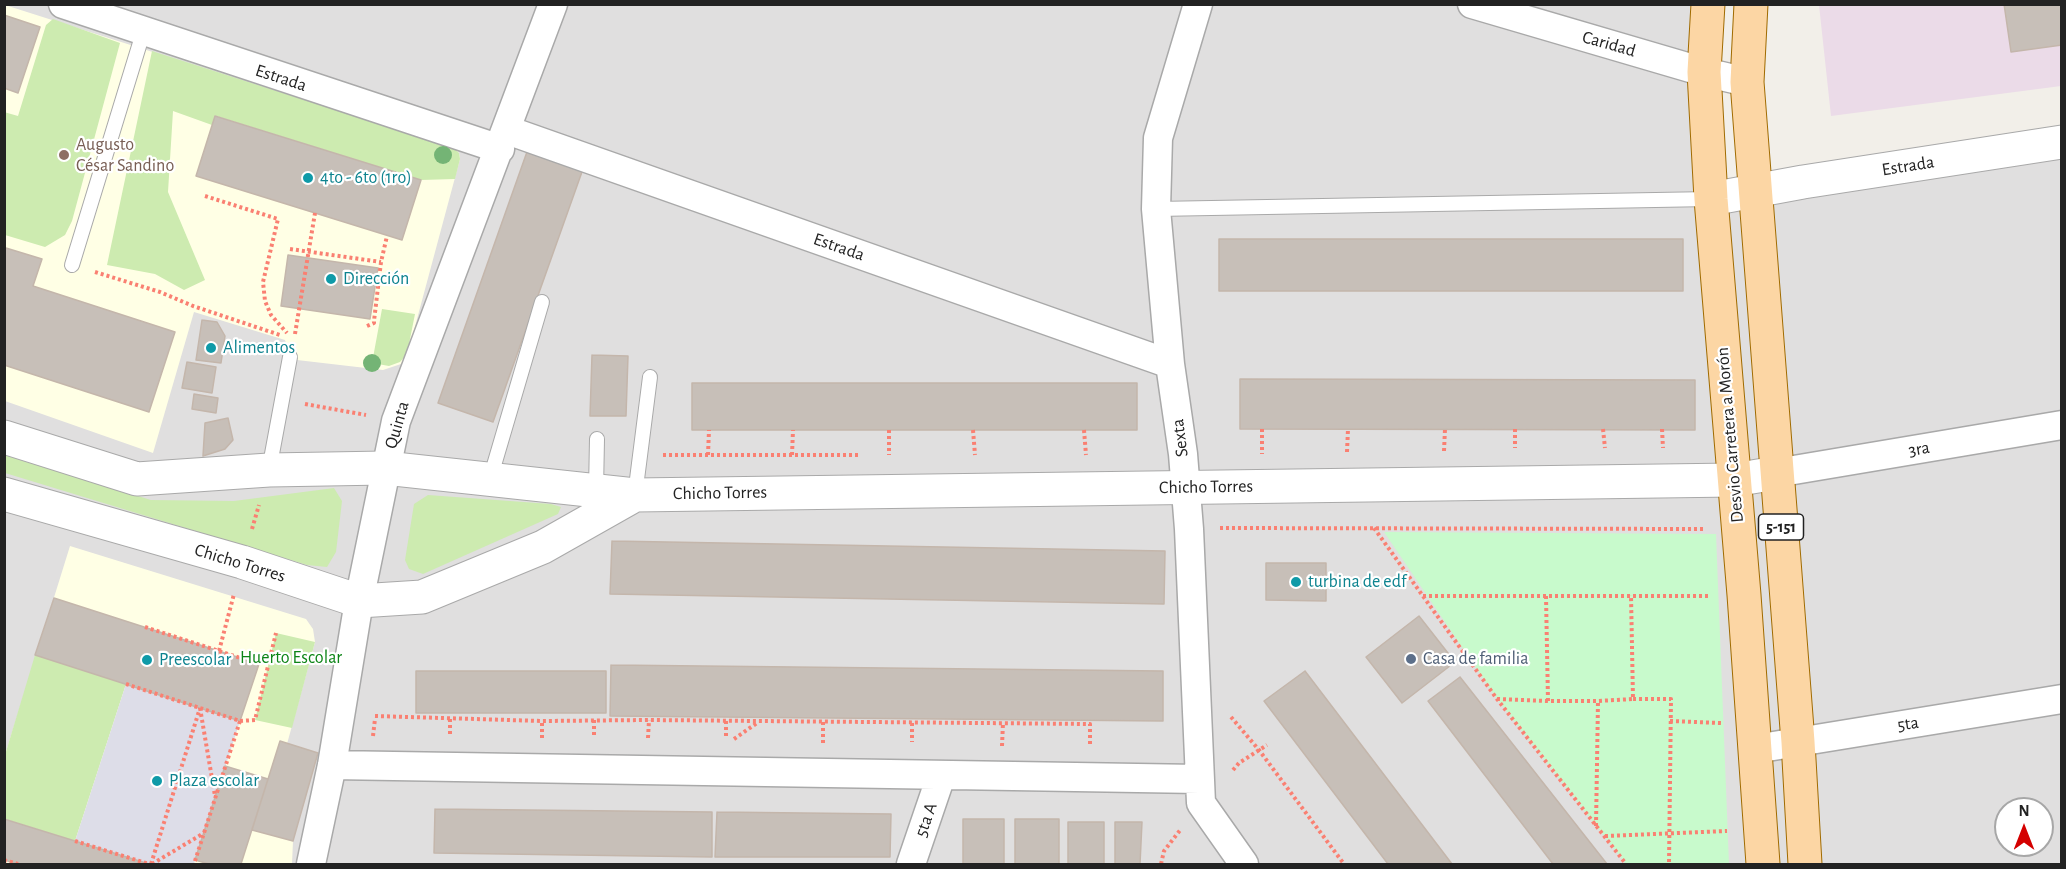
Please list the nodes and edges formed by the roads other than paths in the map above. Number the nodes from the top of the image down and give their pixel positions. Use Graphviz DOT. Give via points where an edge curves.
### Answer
graph roads {
  1 [pos="63,4"];
  2 [pos="553,4"];
  3 [pos="1198,4"];
  4 [pos="1472,4"];
  5 [pos="1708,4"];
  6 [pos="1751,4"];
  7 [pos="143,33"];
  8 [pos="1704,72"];
  9 [pos="1747,82"];
  10 [pos="503,140"];
  11 [pos="2061,142"];
  12 [pos="1755,190"];
  13 [pos="1712,199"];
  14 [pos="1156,208"];
  15 [pos="72,265"];
  16 [pos="542,302"];
  17 [pos="290,357"];
  18 [pos="1170,364"];
  19 [pos="650,377"];
  20 [pos="2061,425"];
  21 [pos="4,436"];
  22 [pos="597,439"];
  23 [pos="385,468"];
  24 [pos="269,470"];
  25 [pos="1776,473"];
  26 [pos="490,480"];
  27 [pos="1734,480"];
  28 [pos="1184,488"];
  29 [pos="596,490"];
  30 [pos="4,494"];
  31 [pos="635,495"];
  32 [pos="359,601"];
  33 [pos="2061,699"];
  34 [pos="1798,742"];
  35 [pos="1755,749"];
  36 [pos="332,765"];
  37 [pos="941,776"];
  38 [pos="1199,779"];
  39 [pos="311,864"];
  40 [pos="911,864"];
  41 [pos="1244,864"];
  42 [pos="1763,864"];
  43 [pos="1805,864"];
  1 -- 7 [label="street, Estrada"];
  2 -- 10 [label="street, Quinta"];
  3 -- 14 [label="street, Sexta" via="1158,138"];
  4 -- 8 [label="street, Caridad"];
  5 -- 8 [label="main road, Desvio Carretera a Morón / 5-151"];
  6 -- 9 [label="main road, 5-151"];
  7 -- 10 [label="street, Estrada"];
  7 -- 15 [label="lane"];
  8 -- 9 [label="street, Caridad"];
  8 -- 13 [label="main road, Desvio Carretera a Morón / 5-151"];
  9 -- 12 [label="main road, 5-151"];
  10 -- 18 [label="street, Estrada"];
  10 -- 23 [label="street, Quinta" via="396,421"];
  11 -- 12 [label="street, Estrada"];
  12 -- 13 [label="street"];
  12 -- 25 [label="main road, 5-151"];
  13 -- 14 [label="lane"];
  13 -- 27 [label="main road, Desvio Carretera a Morón / 5-151"];
  14 -- 18 [label="street, Sexta"];
  16 -- 26 [label="lane"];
  17 -- 24 [label="lane"];
  18 -- 28 [label="street, Sexta"];
  19 -- 31 [label="lane"];
  20 -- 25 [label="street, 3ra"];
  21 -- 24 [label="street, Chicho Torres" via="137,480"];
  22 -- 29 [label="lane"];
  23 -- 24 [label="street, Chicho Torres"];
  23 -- 26 [label="street, Chicho Torres"];
  23 -- 32 [label="street, Quinta"];
  25 -- 27 [label="street, Chicho Torres"];
  25 -- 34 [label="main road, 5-151"];
  26 -- 29 [label="street, Chicho Torres"];
  27 -- 28 [label="street, Chicho Torres"];
  27 -- 35 [label="main road, Desvio Carretera a Morón / 5-151"];
  28 -- 31 [label="street, Chicho Torres"];
  28 -- 38 [label="street, Sexta"];
  29 -- 31 [label="street, Chicho Torres"];
  30 -- 32 [label="street, Chicho Torres" via="242,562"];
  31 -- 32 [label="street, Chicho Torres" via="543,547 422,597"];
  32 -- 36 [label="street, Quinta"];
  33 -- 34 [label="street, 5ta"];
  34 -- 35 [label="street, 5ta"];
  34 -- 43 [label="main road, 5-151"];
  35 -- 42 [label="main road, Desvio Carretera a Morón / 5-151"];
  36 -- 37 [label="street"];
  36 -- 39 [label="street, Quinta"];
  37 -- 38 [label="street"];
  37 -- 40 [label="street, 5ta A"];
  38 -- 41 [label="street, Sexta" via="1201,803"];
}
